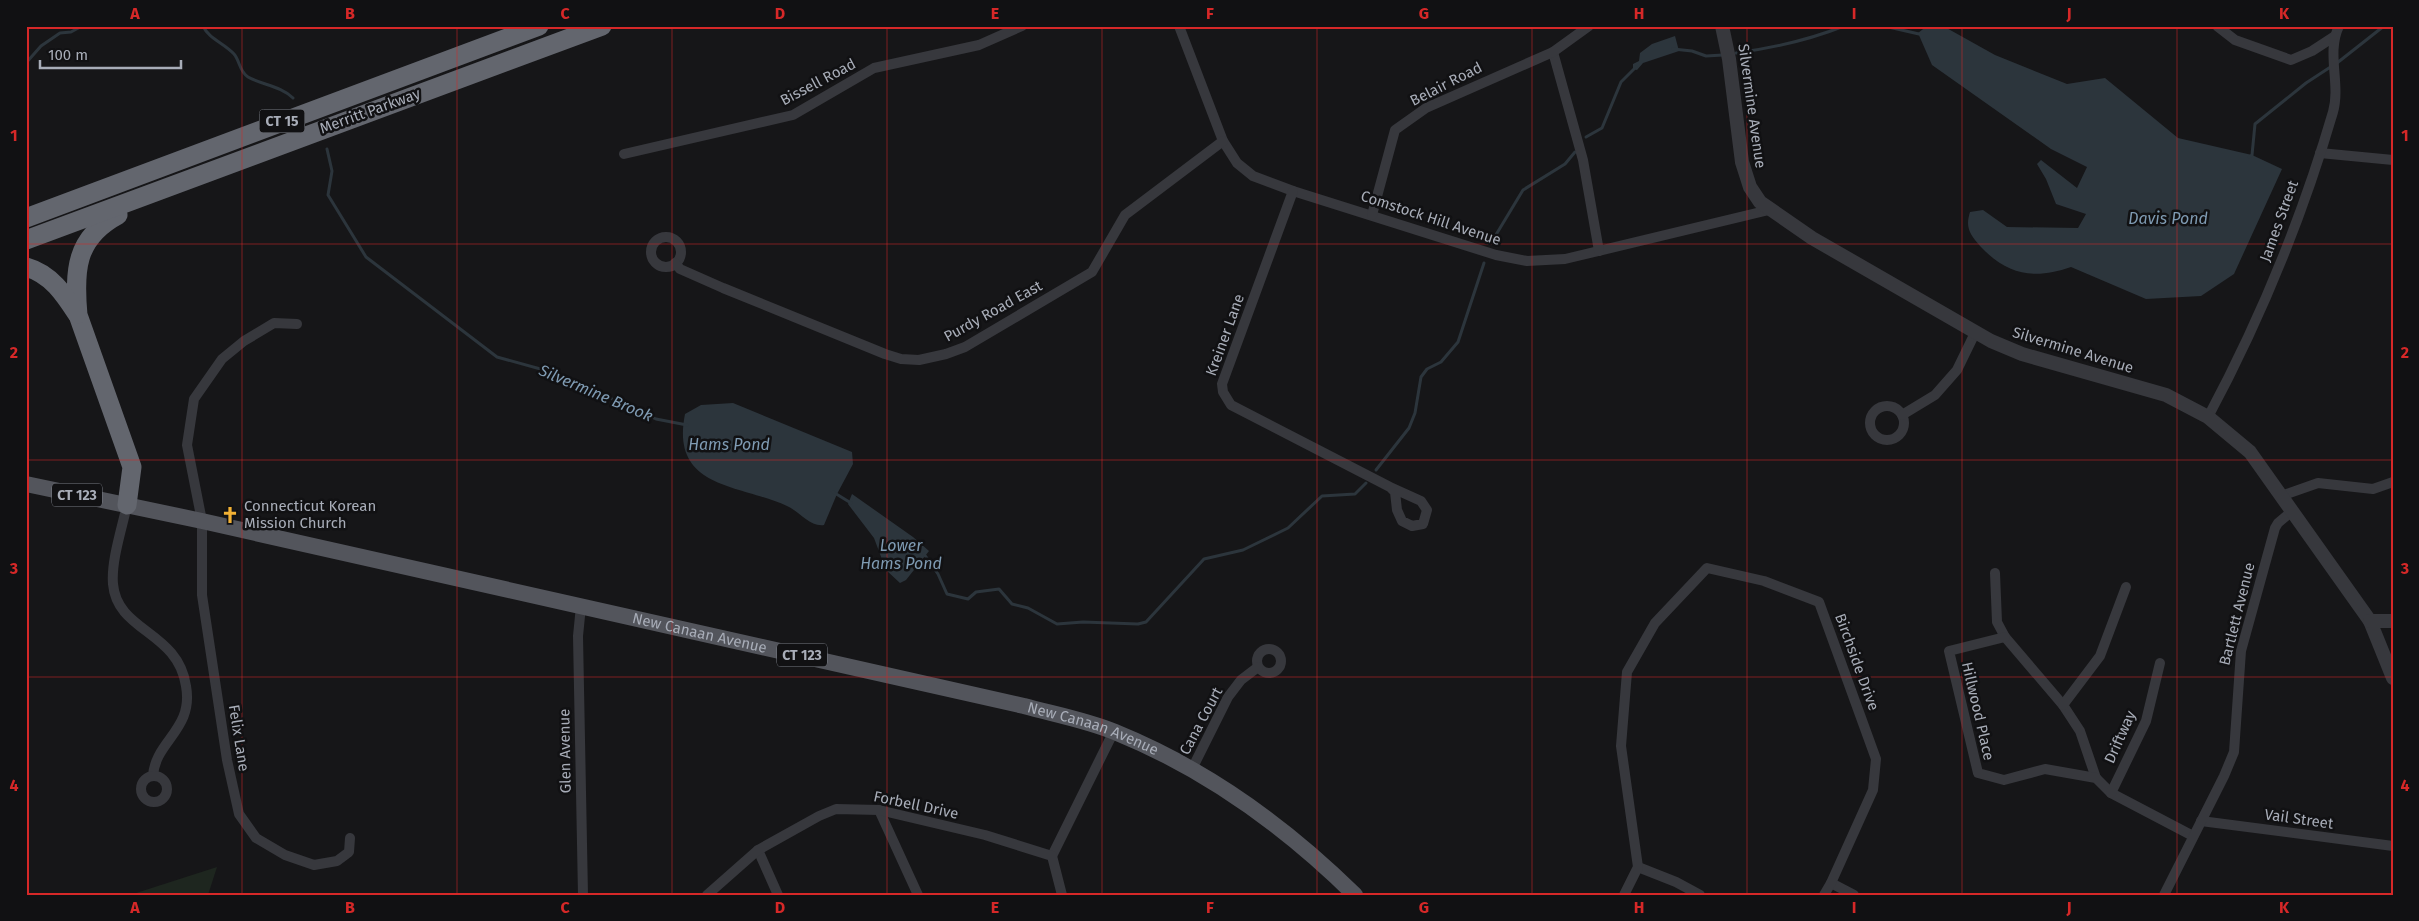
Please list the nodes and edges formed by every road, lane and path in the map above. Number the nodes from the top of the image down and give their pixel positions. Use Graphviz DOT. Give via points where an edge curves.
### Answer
graph roads {
  1 [pos="539,26"];
  2 [pos="602,26"];
  3 [pos="1022,26"];
  4 [pos="1179,26"];
  5 [pos="1589,26"];
  6 [pos="1722,26"];
  7 [pos="2216,26"];
  8 [pos="2337,31"];
  9 [pos="1553,52"];
  10 [pos="1223,141"];
  11 [pos="2320,153"];
  12 [pos="624,154"];
  13 [pos="2393,160"];
  14 [pos="167,188"];
  15 [pos="1293,191"];
  16 [pos="1769,210"];
  17 [pos="1372,215"];
  18 [pos="26,218"];
  19 [pos="26,240"];
  20 [pos="1599,251"];
  21 [pos="675,263"];
  22 [pos="26,268"];
  23 [pos="78,315"];
  24 [pos="297,324"];
  25 [pos="1975,333"];
  26 [pos="1902,415"];
  27 [pos="2208,417"];
  28 [pos="2393,482"];
  29 [pos="26,484"];
  30 [pos="1390,487"];
  31 [pos="2281,496"];
  32 [pos="127,505"];
  33 [pos="2291,512"];
  34 [pos="202,521"];
  35 [pos="1995,572"];
  36 [pos="2126,587"];
  37 [pos="581,606"];
  38 [pos="2370,620"];
  39 [pos="2393,621"];
  40 [pos="2005,637"];
  41 [pos="2160,663"];
  42 [pos="1258,667"];
  43 [pos="2393,678"];
  44 [pos="2063,705"];
  45 [pos="1114,731"];
  46 [pos="1192,769"];
  47 [pos="154,776"];
  48 [pos="2096,778"];
  49 [pos="2111,793"];
  50 [pos="879,810"];
  51 [pos="2201,821"];
  52 [pos="2193,836"];
  53 [pos="350,838"];
  54 [pos="2393,846"];
  55 [pos="758,850"];
  56 [pos="1052,856"];
  57 [pos="1638,867"];
  58 [pos="1831,883"];
  59 [pos="583,895"];
  60 [pos="707,895"];
  61 [pos="778,895"];
  62 [pos="918,895"];
  63 [pos="1062,895"];
  64 [pos="1355,895"];
  65 [pos="1624,895"];
  66 [pos="1700,895"];
  67 [pos="1824,895"];
  68 [pos="1854,895"];
  69 [pos="2164,895"];
  1 -- 18 [label="highway, Merritt Parkway / CT 15"];
  2 -- 14 [label="highway, Merritt Parkway / CT 15"];
  3 -- 12 [label="street, Bissell Road" via="979,44 874,68 793,115"];
  4 -- 10 [label="street, Comstock Hill Avenue"];
  5 -- 9 [label="street, Belair Road"];
  6 -- 16 [label="street, Silvermine Avenue" via="1744,172 1756,196"];
  7 -- 8 [label="street" via="2235,40 2291,60 2312,51"];
  8 -- 11 [label="street, James Street" via="2333,49 2334,109"];
  9 -- 17 [label="street, Belair Road" via="1426,108 1394,130"];
  9 -- 20 [label="street" via="1583,160"];
  10 -- 15 [label="street, Comstock Hill Avenue" via="1237,163 1253,176"];
  10 -- 21 [label="street, Purdy Road East" via="1125,215 1092,272 965,347 932,358 901,359 885,354 680,270"];
  11 -- 13 [label="street"];
  11 -- 27 [label="street, James Street" via="2263,306"];
  14 -- 19 [label="highway, Merritt Parkway / CT 15"];
  14 -- 23 [label="highway" via="99,226 87,241 76,270"];
  15 -- 17 [label="street, Comstock Hill Avenue"];
  15 -- 30 [label="street, Kreiner Lane" via="1222,384 1223,392 1231,405"];
  16 -- 20 [label="street, Comstock Hill Avenue"];
  16 -- 25 [label="street, Silvermine Avenue"];
  17 -- 20 [label="street, Comstock Hill Avenue" via="1511,259 1544,261"];
  22 -- 23 [label="highway" via="56,284"];
  23 -- 32 [label="highway" via="132,467"];
  24 -- 34 [label="street, Felix Lane" via="274,323 222,358 194,399 187,445"];
  25 -- 26 [label="street" via="1957,370 1935,395"];
  25 -- 27 [label="street, Silvermine Avenue" via="2022,354 2166,395"];
  27 -- 31 [label="street, Silvermine Avenue" via="2250,452"];
  28 -- 31 [label="street" via="2372,489 2318,483"];
  29 -- 32 [label="main road, New Canaan Avenue / CT 123"];
  31 -- 33 [label="street, Silvermine Avenue"];
  32 -- 34 [label="main road, New Canaan Avenue / CT 123"];
  32 -- 47 [label="street" via="112,579 114,594 134,622 174,655 183,672 188,694 184,717 176,734 158,757"];
  33 -- 38 [label="street, Silvermine Avenue"];
  33 -- 51 [label="street, Bartlett Avenue" via="2275,528 2244,638 2234,752"];
  34 -- 37 [label="main road, New Canaan Avenue / CT 123"];
  34 -- 53 [label="street, Felix Lane" via="202,595 227,760 239,814 256,838 285,856 314,864 337,861 349,852"];
  35 -- 40 [label="street" via="1997,622"];
  36 -- 44 [label="street" via="2100,656"];
  37 -- 45 [label="main road, New Canaan Avenue / CT 123" via="1024,706"];
  37 -- 59 [label="street, Glen Avenue" via="578,636"];
  38 -- 39 [label="street"];
  38 -- 43 [label="street, Silvermine Avenue"];
  40 -- 44 [label="street"];
  40 -- 48 [label="street, Hillwood Place" via="1949,651 1978,774 2004,780 2045,769"];
  41 -- 49 [label="street, Driftway" via="2146,721"];
  42 -- 46 [label="street, Cana Court" via="1241,680 1228,697"];
  44 -- 48 [label="street" via="2080,730"];
  45 -- 46 [label="main road, New Canaan Avenue / CT 123"];
  45 -- 56 [label="street"];
  46 -- 64 [label="main road, New Canaan Avenue / CT 123" via="1294,838"];
  48 -- 49 [label="street"];
  49 -- 52 [label="street"];
  50 -- 55 [label="street, Forbell Drive" via="836,809"];
  50 -- 56 [label="street, Forbell Drive" via="985,835"];
  50 -- 62 [label="street"];
  51 -- 52 [label="street, Bartlett Avenue"];
  51 -- 54 [label="street, Vail Street"];
  52 -- 69 [label="street, Bartlett Avenue"];
  55 -- 60 [label="street, Forbell Drive"];
  55 -- 61 [label="street"];
  56 -- 63 [label="street"];
  57 -- 58 [label="street, Birchside Drive" via="1620,746 1628,672 1655,622 1707,568 1764,581 1819,602 1876,759 1873,790"];
  57 -- 65 [label="street"];
  57 -- 66 [label="street"];
  58 -- 67 [label="street, Birchside Drive"];
  58 -- 68 [label="street"];
}
